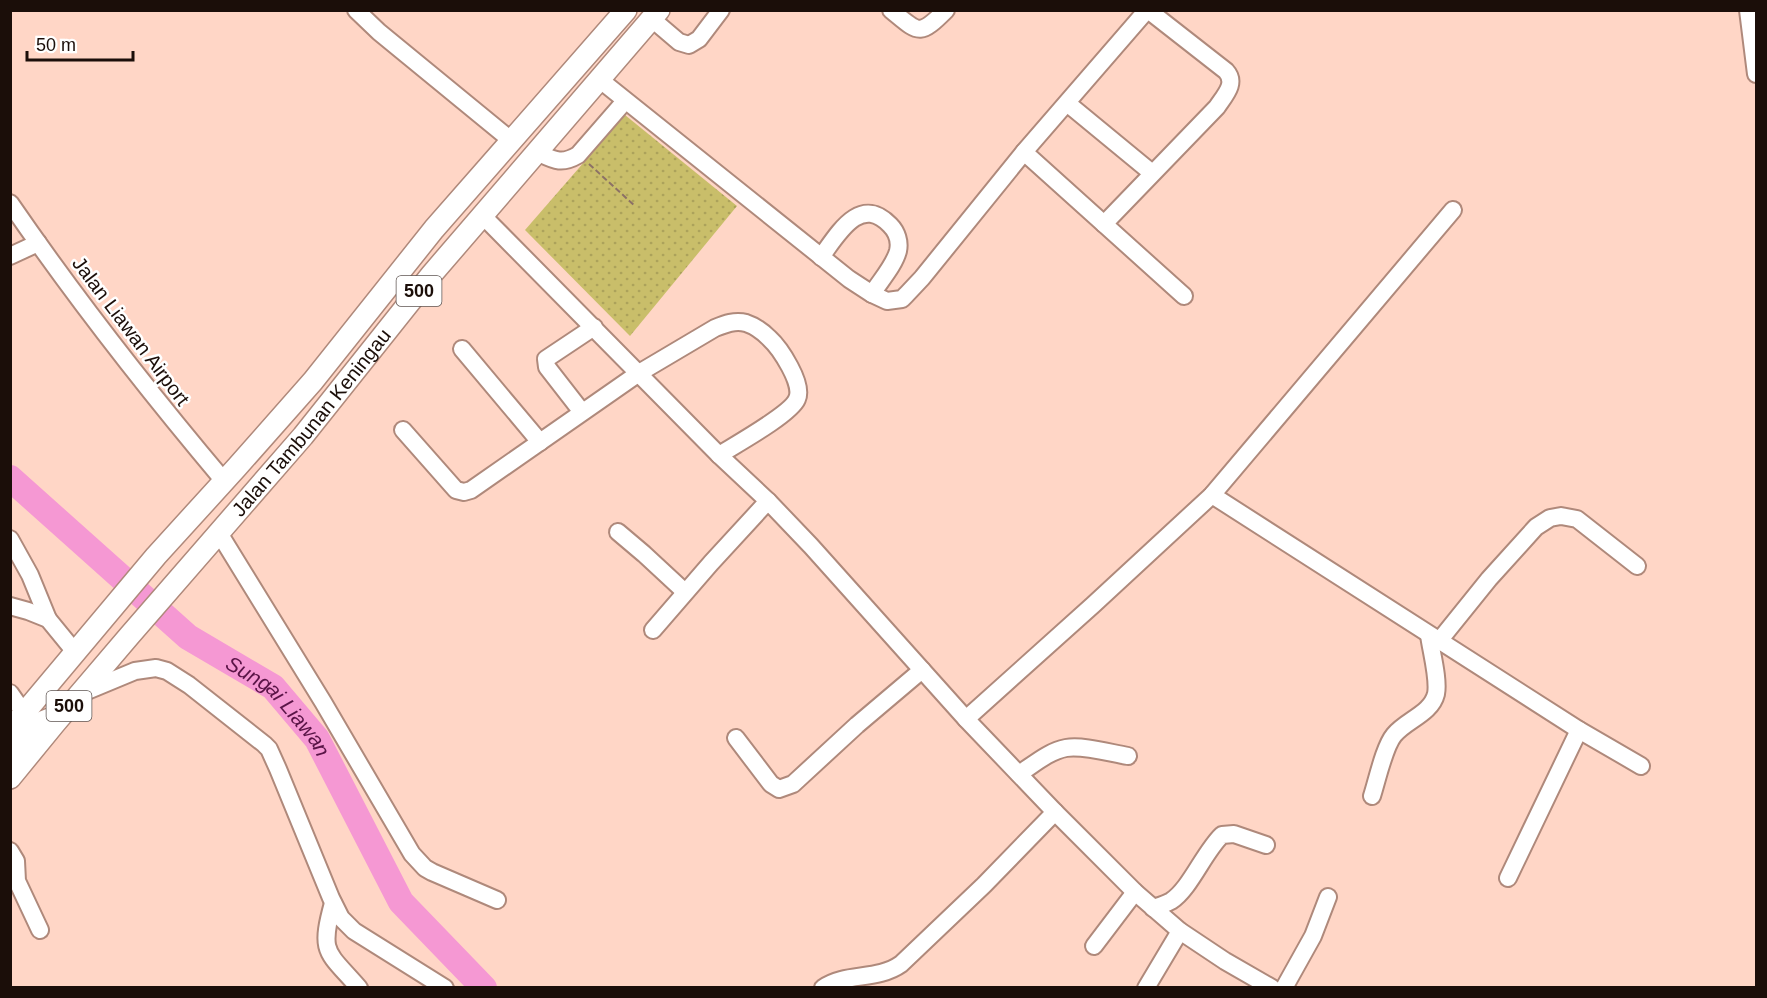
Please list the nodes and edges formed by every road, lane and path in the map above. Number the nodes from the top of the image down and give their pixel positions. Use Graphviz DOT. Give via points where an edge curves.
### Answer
graph roads {
  1 [pos="356,10"];
  2 [pos="626,10"];
  3 [pos="721,10"];
  4 [pos="891,10"];
  5 [pos="946,10"];
  6 [pos="1147,10"];
  7 [pos="1748,10"];
  8 [pos="655,15"];
  9 [pos="1756,72"];
  10 [pos="599,79"];
  11 [pos="625,101"];
  12 [pos="1067,103"];
  13 [pos="512,141"];
  14 [pos="537,152"];
  15 [pos="1024,152"];
  16 [pos="578,155"];
  17 [pos="1152,173"];
  18 [pos="10,203"];
  19 [pos="635,206"];
  20 [pos="1453,210"];
  21 [pos="483,216"];
  22 [pos="1104,224"];
  23 [pos="38,243"];
  24 [pos="10,256"];
  25 [pos="821,257"];
  26 [pos="872,294"];
  27 [pos="1184,296"];
  28 [pos="594,327"];
  29 [pos="462,349"];
  30 [pos="639,374"];
  31 [pos="582,412"];
  32 [pos="403,430"];
  33 [pos="540,442"];
  34 [pos="719,455"];
  35 [pos="224,481"];
  36 [pos="1212,495"];
  37 [pos="768,501"];
  38 [pos="618,532"];
  39 [pos="219,533"];
  40 [pos="10,539"];
  41 [pos="1637,566"];
  42 [pos="685,592"];
  43 [pos="10,606"];
  44 [pos="48,619"];
  45 [pos="653,630"];
  46 [pos="1434,638"];
  47 [pos="75,652"];
  48 [pos="922,670"];
  49 [pos="10,693"];
  50 [pos="81,693"];
  51 [pos="24,713"];
  52 [pos="60,716"];
  53 [pos="966,719"];
  54 [pos="10,730"];
  55 [pos="1579,730"];
  56 [pos="736,738"];
  57 [pos="10,752"];
  58 [pos="1128,756"];
  59 [pos="1641,766"];
  60 [pos="1019,774"];
  61 [pos="10,778"];
  62 [pos="1372,796"];
  63 [pos="1055,812"];
  64 [pos="1266,845"];
  65 [pos="10,850"];
  66 [pos="1508,878"];
  67 [pos="1135,892"];
  68 [pos="1328,897"];
  69 [pos="497,900"];
  70 [pos="333,903"];
  71 [pos="1153,908"];
  72 [pos="40,930"];
  73 [pos="1180,931"];
  74 [pos="1094,946"];
  75 [pos="359,987"];
  76 [pos="446,987"];
  77 [pos="823,987"];
  78 [pos="1146,987"];
  79 [pos="1272,987"];
  80 [pos="1284,987"];
  1 -- 13 [label="street"];
  2 -- 13 [label="main road, Jalan Tambunan Keningau / 500"];
  3 -- 8 [label="street" via="693,45 679,42"];
  4 -- 5 [label="street" via="909,25 923,29"];
  6 -- 12 [label="street"];
  6 -- 17 [label="street" via="1226,70 1232,81 1217,107"];
  7 -- 9 [label="street"];
  8 -- 10 [label="main road, Jalan Tambunan Keningau / 500"];
  10 -- 11 [label="street"];
  10 -- 14 [label="main road, Jalan Tambunan Keningau / 500"];
  11 -- 16 [label="street"];
  11 -- 25 [label="street"];
  12 -- 15 [label="street"];
  12 -- 17 [label="street"];
  13 -- 35 [label="main road, Jalan Tambunan Keningau / 500" via="434,229 313,381"];
  14 -- 16 [label="street" via="558,160"];
  14 -- 21 [label="main road, Jalan Tambunan Keningau / 500"];
  15 -- 22 [label="street"];
  15 -- 26 [label="street" via="902,299 887,301"];
  16 -- 19 [label="path"];
  17 -- 22 [label="street"];
  18 -- 23 [label="street, Jalan Liawan Airport"];
  20 -- 36 [label="street"];
  21 -- 28 [label="street"];
  21 -- 39 [label="main road, Jalan Tambunan Keningau / 500"];
  22 -- 27 [label="street"];
  23 -- 24 [label="street"];
  23 -- 35 [label="street, Jalan Liawan Airport" via="162,407"];
  25 -- 26 [label="street"];
  25 -- 26 [label="street" via="851,220 867,213 879,216 898,237 898,250"];
  28 -- 30 [label="street"];
  28 -- 31 [label="street" via="546,359 547,367"];
  29 -- 33 [label="street"];
  30 -- 31 [label="street"];
  30 -- 34 [label="street"];
  30 -- 34 [label="street" via="728,322 746,323 770,338 794,377 797,399 787,411"];
  31 -- 33 [label="street"];
  32 -- 33 [label="street" via="449,483 464,492"];
  34 -- 37 [label="street"];
  35 -- 47 [label="main road, Jalan Tambunan Keningau / 500"];
  36 -- 46 [label="street"];
  36 -- 53 [label="street"];
  37 -- 42 [label="street"];
  37 -- 48 [label="street"];
  38 -- 42 [label="street"];
  39 -- 50 [label="main road, Jalan Tambunan Keningau / 500"];
  39 -- 69 [label="street" via="412,854 432,872"];
  40 -- 44 [label="street" via="30,574"];
  41 -- 46 [label="street" via="1576,519 1550,518 1536,527"];
  42 -- 45 [label="street"];
  43 -- 44 [label="street"];
  44 -- 47 [label="street"];
  46 -- 55 [label="street"];
  46 -- 62 [label="street" via="1435,698 1430,707 1392,738"];
  47 -- 51 [label="main road, Jalan Tambunan Keningau / 500"];
  48 -- 53 [label="street"];
  48 -- 56 [label="street" via="787,787 779,789 771,784"];
  49 -- 51 [label="street"];
  50 -- 52 [label="main road, Jalan Tambunan Keningau / 500"];
  50 -- 70 [label="street" via="135,671 167,670 264,744"];
  51 -- 54 [label="main road, Jalan Tambunan Keningau / 500"];
  52 -- 57 [label="main road" via="36,724"];
  52 -- 61 [label="main road, Jalan Tambunan Keningau / 500"];
  53 -- 60 [label="street"];
  55 -- 59 [label="street"];
  55 -- 66 [label="street"];
  58 -- 60 [label="street" via="1065,748"];
  60 -- 63 [label="street"];
  63 -- 67 [label="street"];
  63 -- 77 [label="street" via="901,964 882,974"];
  64 -- 71 [label="street" via="1234,834 1222,835 1178,896"];
  65 -- 72 [label="street" via="16,861 16,881"];
  67 -- 71 [label="street"];
  67 -- 74 [label="street"];
  68 -- 80 [label="street" via="1303,956"];
  70 -- 75 [label="street" via="326,946"];
  70 -- 76 [label="street" via="354,931"];
  71 -- 73 [label="street"];
  73 -- 78 [label="street"];
  73 -- 79 [label="street"];
}
